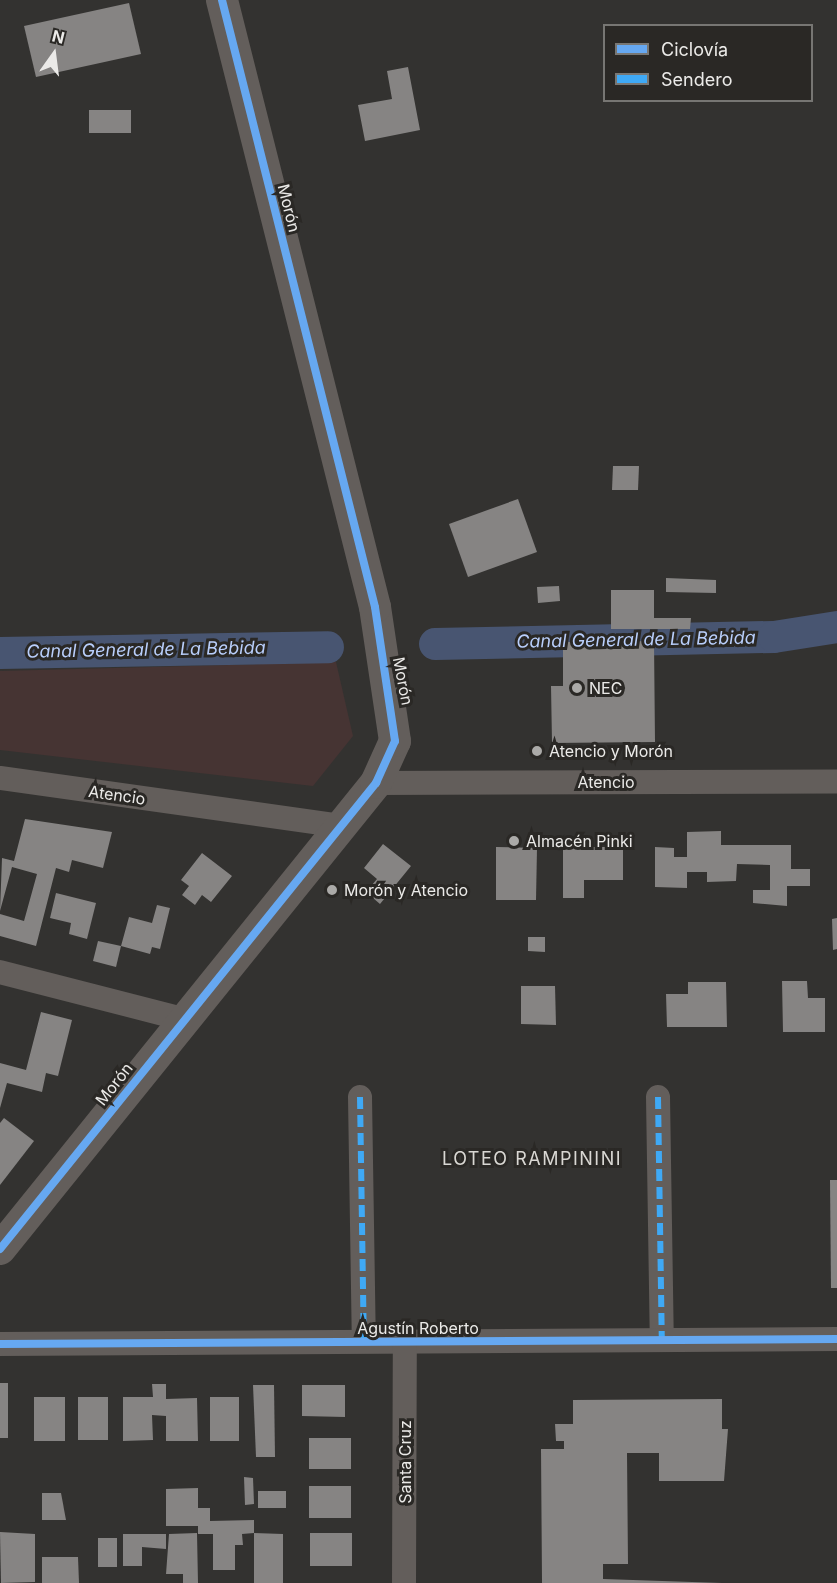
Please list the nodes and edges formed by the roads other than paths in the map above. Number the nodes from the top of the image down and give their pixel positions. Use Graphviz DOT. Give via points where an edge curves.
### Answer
graph roads {
  1 [pos="222,0"];
  2 [pos="0,778"];
  3 [pos="837,782"];
  4 [pos="376,783"];
  5 [pos="341,826"];
  6 [pos="0,972"];
  7 [pos="183,1018"];
  8 [pos="360,1097"];
  9 [pos="658,1097"];
  10 [pos="0,1249"];
  11 [pos="837,1339"];
  12 [pos="662,1340"];
  13 [pos="364,1341"];
  14 [pos="405,1341"];
  15 [pos="0,1344"];
  16 [pos="404,1583"];
  1 -- 4 [label="street, Morón" via="375,607 397,729 391,759"];
  2 -- 5 [label="street, Atencio"];
  3 -- 4 [label="street, Atencio"];
  4 -- 5 [label="street, Morón"];
  5 -- 7 [label="street, Morón"];
  6 -- 7 [label="street"];
  7 -- 10 [label="street, Morón"];
  8 -- 13 [label="street"];
  9 -- 12 [label="street"];
  11 -- 12 [label="street, Agustín Roberto"];
  12 -- 14 [label="street, Agustín Roberto"];
  13 -- 14 [label="street, Agustín Roberto"];
  13 -- 15 [label="street, Agustín Roberto"];
  14 -- 16 [label="street, Santa Cruz"];
}
